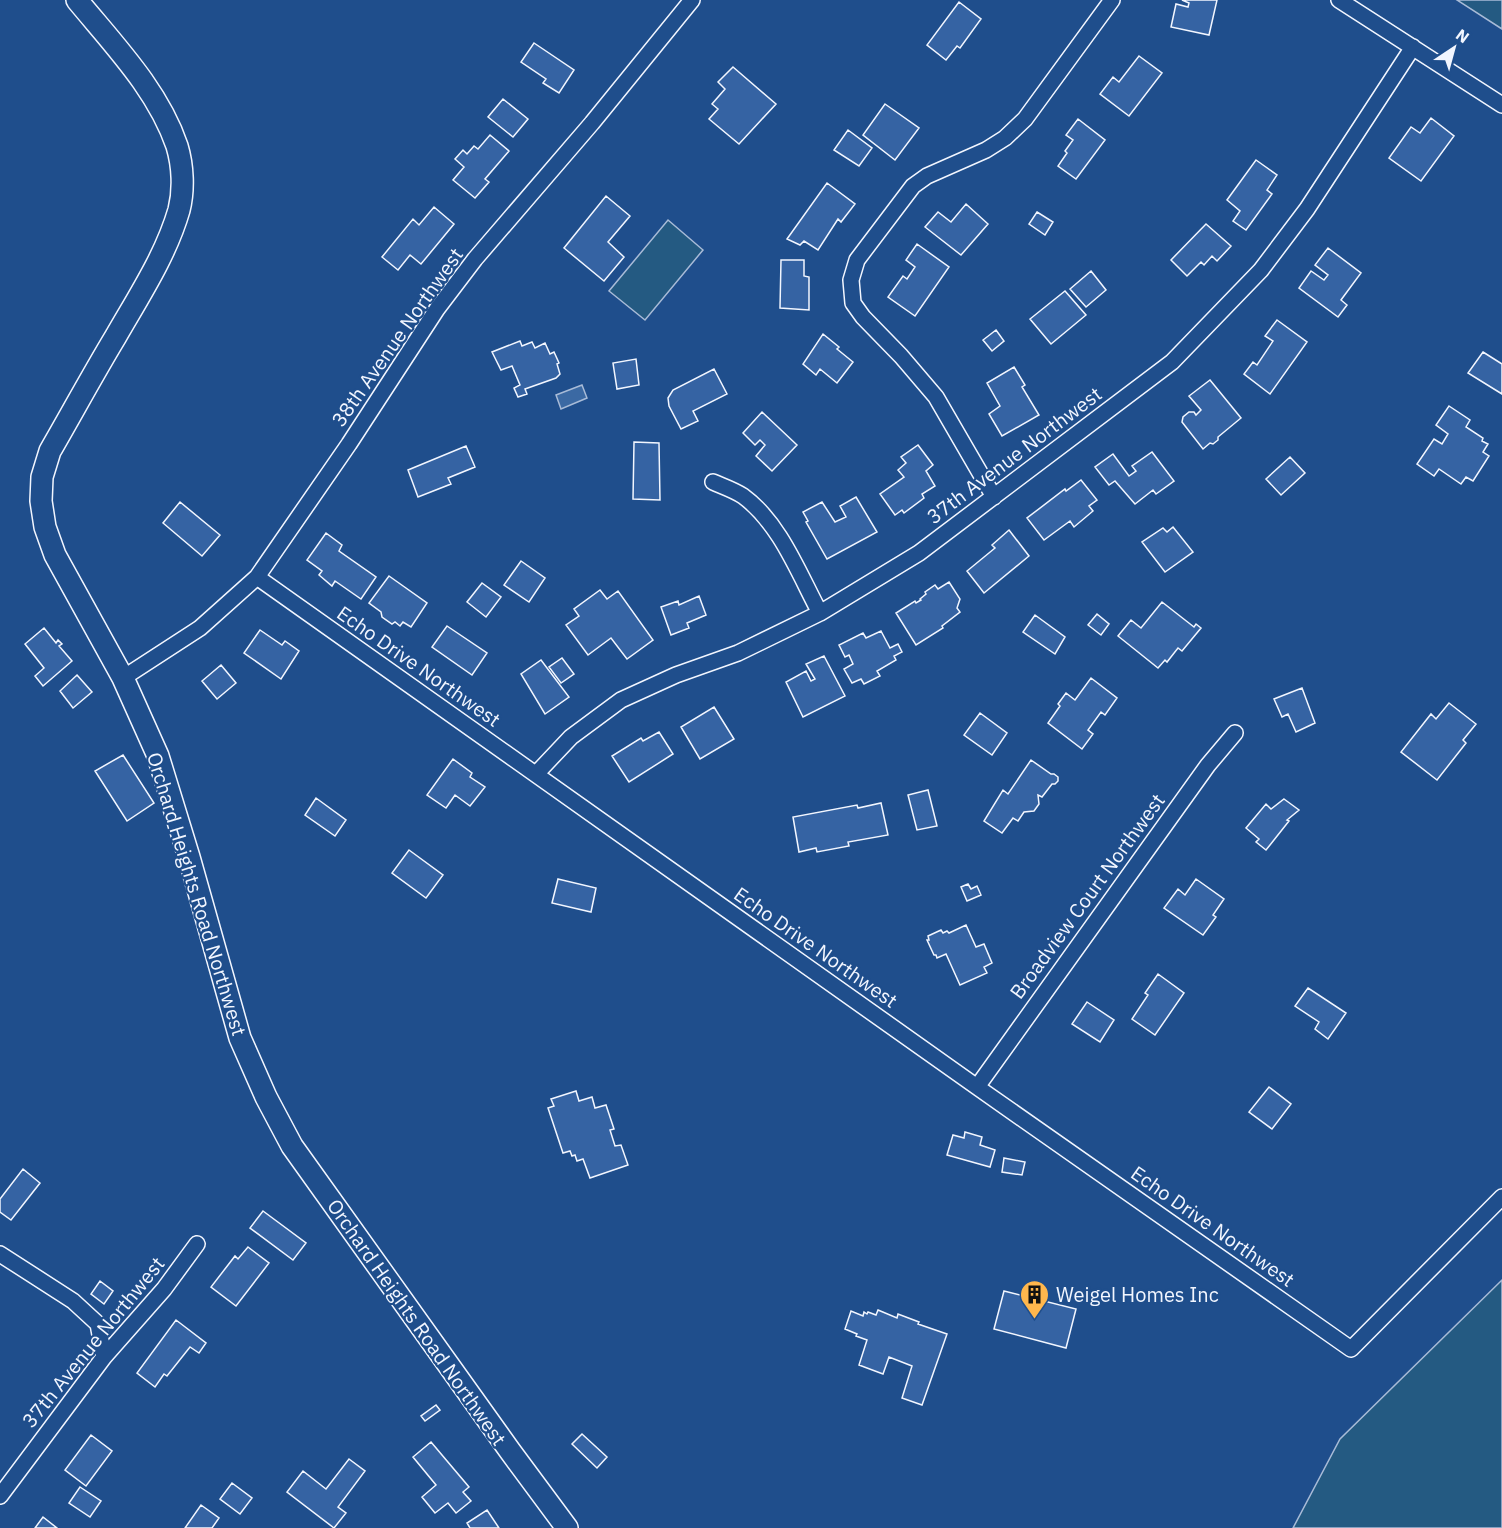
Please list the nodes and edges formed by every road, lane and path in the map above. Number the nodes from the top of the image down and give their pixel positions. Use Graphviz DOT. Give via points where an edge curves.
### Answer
graph roads {
  1 [pos="77,0"];
  2 [pos="692,0"];
  3 [pos="1112,0"];
  4 [pos="1339,0"];
  5 [pos="1413,47"];
  6 [pos="1502,105"];
  7 [pos="713,482"];
  8 [pos="994,497"];
  9 [pos="257,578"];
  10 [pos="820,613"];
  11 [pos="123,678"];
  12 [pos="1235,733"];
  13 [pos="536,774"];
  14 [pos="977,1087"];
  15 [pos="1502,1197"];
  16 [pos="197,1244"];
  17 [pos="0,1254"];
  18 [pos="104,1357"];
  19 [pos="0,1496"];
  20 [pos="567,1528"];
  1 -- 11 [label="street, Orchard Heights Road Northwest" via="141,78 164,114 183,177 179,208 166,245 50,452 42,477 45,527 55,555"];
  2 -- 9 [label="street, 38th Avenue Northwest" via="475,259"];
  3 -- 8 [label="street" via="1025,119 1005,138 913,186 857,260 851,280 853,303 936,397"];
  4 -- 5 [label="street"];
  5 -- 6 [label="street"];
  5 -- 8 [label="street, 37th Avenue Northwest" via="1307,209 1253,278 1172,362"];
  7 -- 10 [label="street" via="742,495 764,516"];
  8 -- 10 [label="street, 37th Avenue Northwest" via="919,553"];
  9 -- 11 [label="street, 38th Avenue Northwest" via="200,628"];
  9 -- 13 [label="street, Echo Drive Northwest"];
  10 -- 13 [label="street, 37th Avenue Northwest" via="738,653 621,700 571,737"];
  11 -- 20 [label="street, Orchard Heights Road Northwest" via="158,756 240,1038 292,1146"];
  12 -- 14 [label="street, Broadview Court Northwest"];
  13 -- 14 [label="street, Echo Drive Northwest"];
  14 -- 15 [label="street, Echo Drive Northwest" via="1352,1349"];
  16 -- 18 [label="street, 37th Avenue Northwest" via="164,1289"];
  17 -- 18 [label="street" via="73,1301 98,1324"];
  18 -- 19 [label="street, 37th Avenue Northwest"];
}
